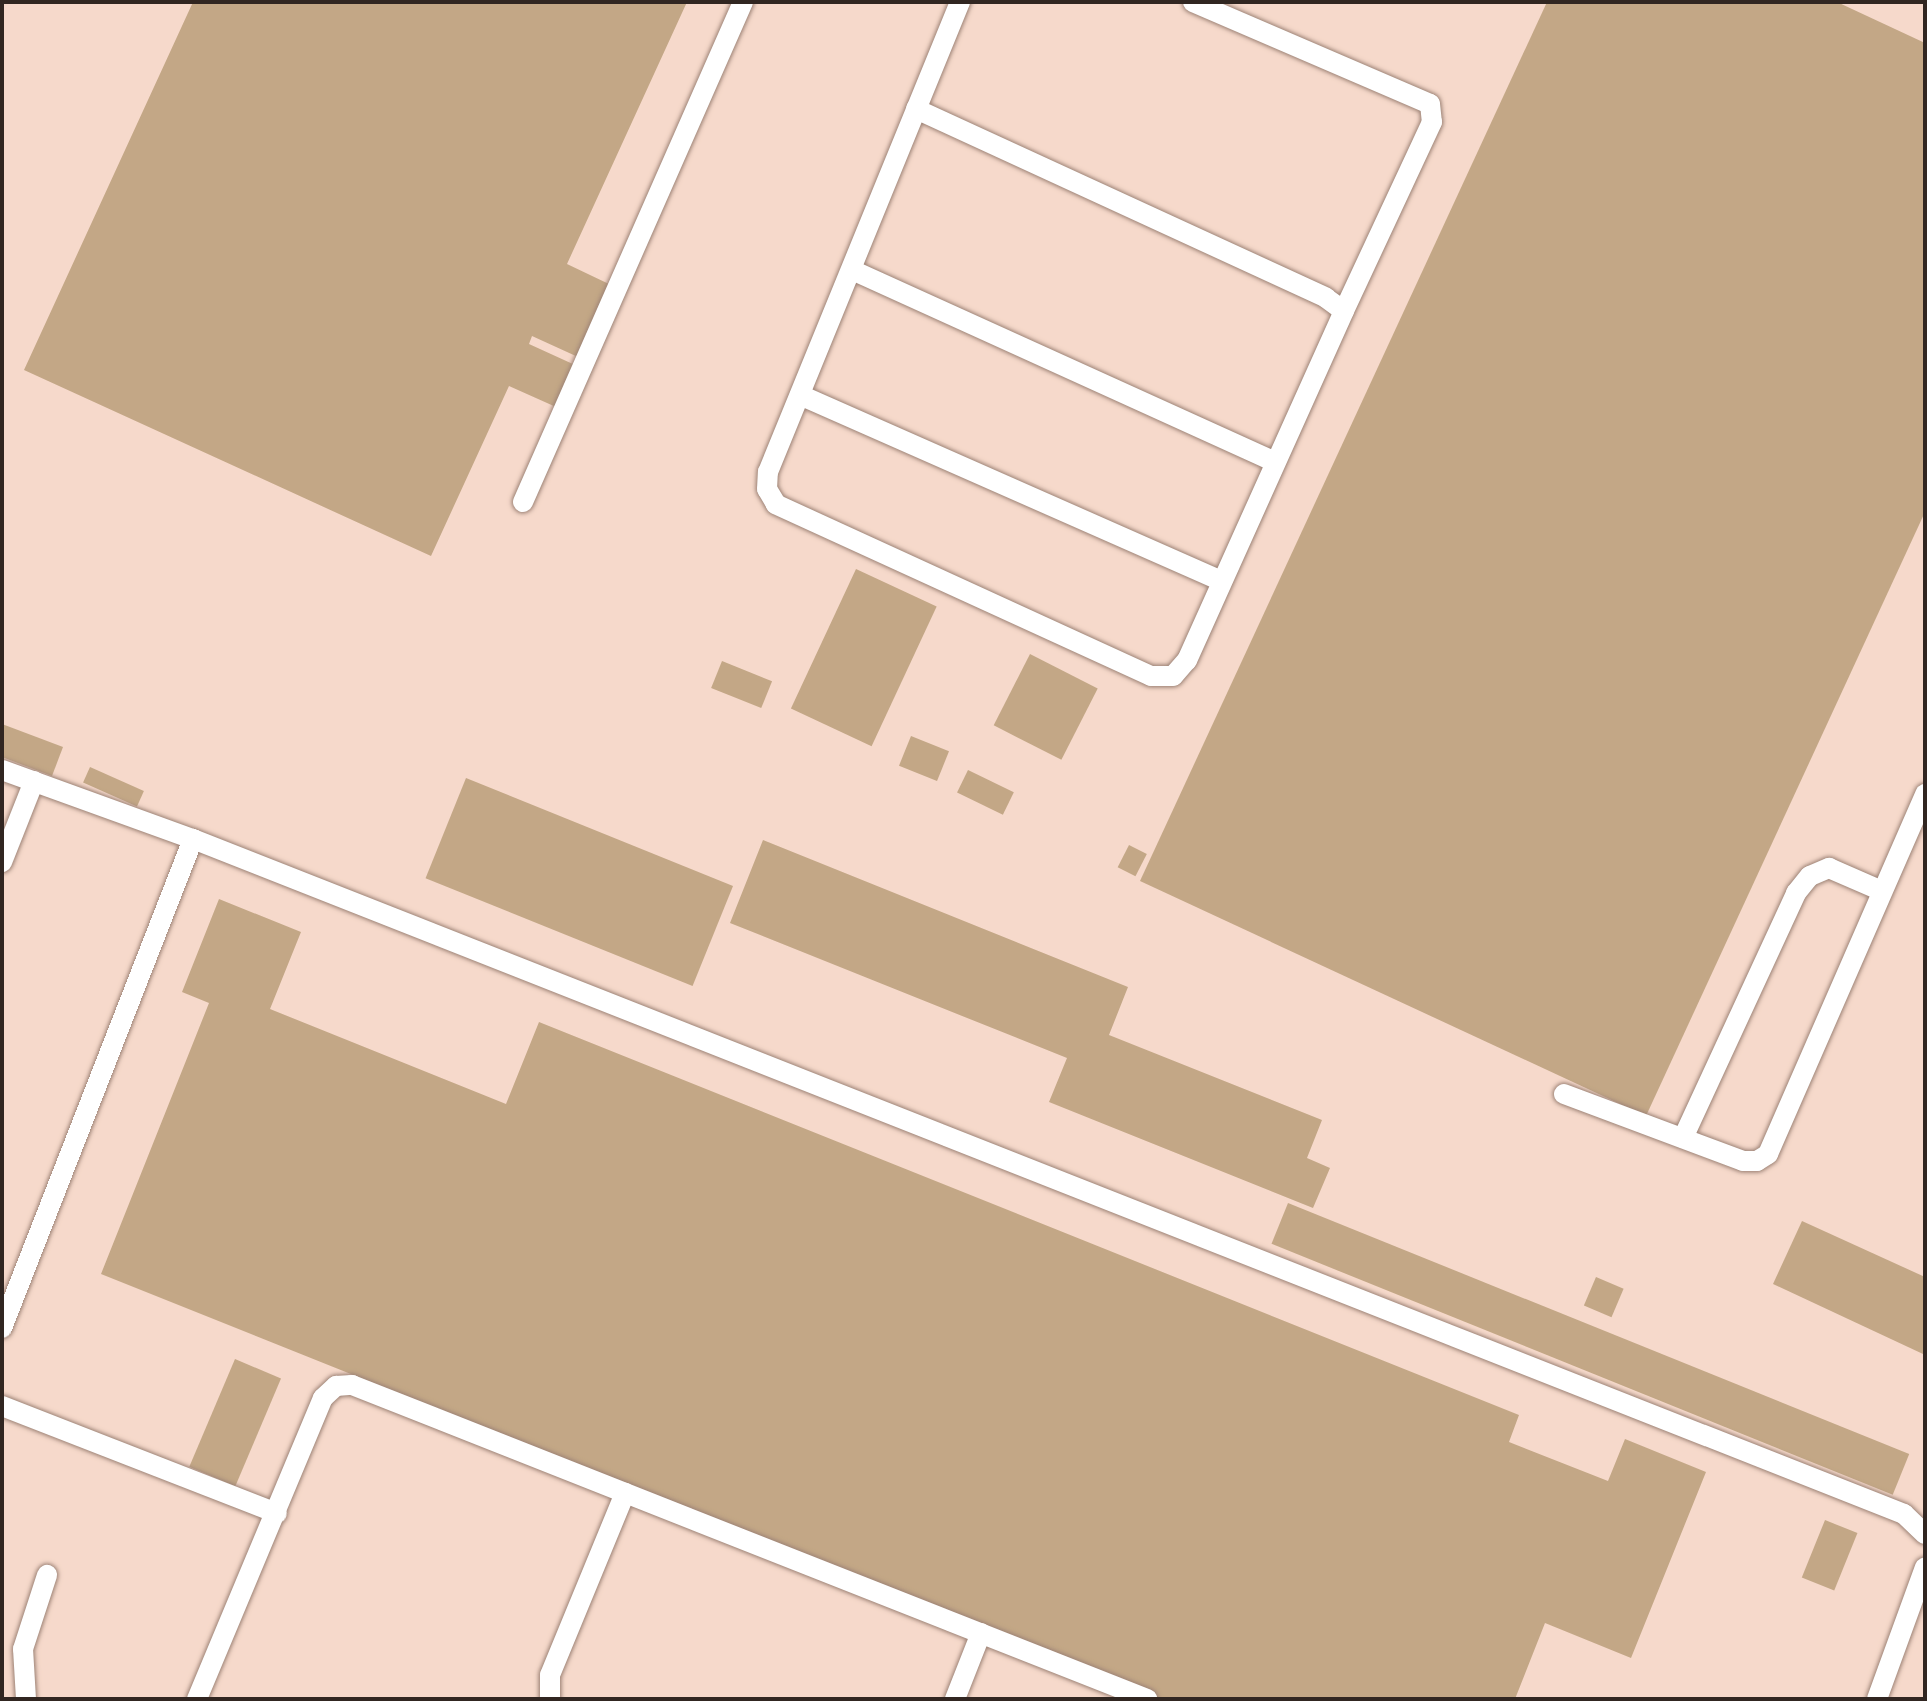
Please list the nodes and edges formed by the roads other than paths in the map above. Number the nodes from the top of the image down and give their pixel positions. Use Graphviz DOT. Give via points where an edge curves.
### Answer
graph roads {
  1 [pos="743,2"];
  2 [pos="960,2"];
  3 [pos="1193,2"];
  4 [pos="916,109"];
  5 [pos="852,270"];
  6 [pos="1344,311"];
  7 [pos="800,395"];
  8 [pos="1276,462"];
  9 [pos="523,502"];
  10 [pos="1222,581"];
  11 [pos="2,770"];
  12 [pos="34,781"];
  13 [pos="1925,794"];
  14 [pos="193,839"];
  15 [pos="2,862"];
  16 [pos="1882,891"];
  17 [pos="1564,1094"];
  18 [pos="1683,1138"];
  19 [pos="2,1328"];
  20 [pos="2,1406"];
  21 [pos="625,1493"];
  22 [pos="277,1513"];
  23 [pos="1924,1527"];
  24 [pos="1925,1567"];
  25 [pos="47,1575"];
  26 [pos="981,1633"];
  27 [pos="1137,1697"];
  28 [pos="26,1699"];
  29 [pos="197,1699"];
  30 [pos="550,1699"];
  31 [pos="955,1699"];
  32 [pos="1877,1699"];
  1 -- 9 [label="lane"];
  2 -- 4 [label="lane"];
  3 -- 6 [label="lane" via="1430,104 1432,122"];
  4 -- 5 [label="lane"];
  4 -- 6 [label="lane" via="1326,298"];
  5 -- 7 [label="lane"];
  5 -- 8 [label="lane"];
  6 -- 8 [label="lane"];
  7 -- 10 [label="lane"];
  7 -- 10 [label="lane" via="768,472 767,489 776,504 1151,676 1173,676 1187,660"];
  8 -- 10 [label="lane"];
  11 -- 12 [label="lane"];
  12 -- 14 [label="lane"];
  12 -- 15 [label="lane"];
  13 -- 16 [label="lane"];
  14 -- 19 [label="lane"];
  14 -- 23 [label="lane" via="1861,1496"];
  16 -- 18 [label="lane" via="1829,868 1810,876 1796,893"];
  16 -- 18 [label="lane" via="1768,1154 1743,1161"];
  17 -- 18 [label="lane"];
  20 -- 22 [label="lane"];
  21 -- 22 [label="lane" via="352,1385 336,1386 323,1398"];
  21 -- 26 [label="lane"];
  21 -- 30 [label="lane" via="550,1675"];
  22 -- 29 [label="lane"];
  24 -- 32 [label="lane"];
  25 -- 28 [label="lane" via="23,1649"];
  26 -- 27 [label="lane"];
  26 -- 31 [label="lane"];
}
